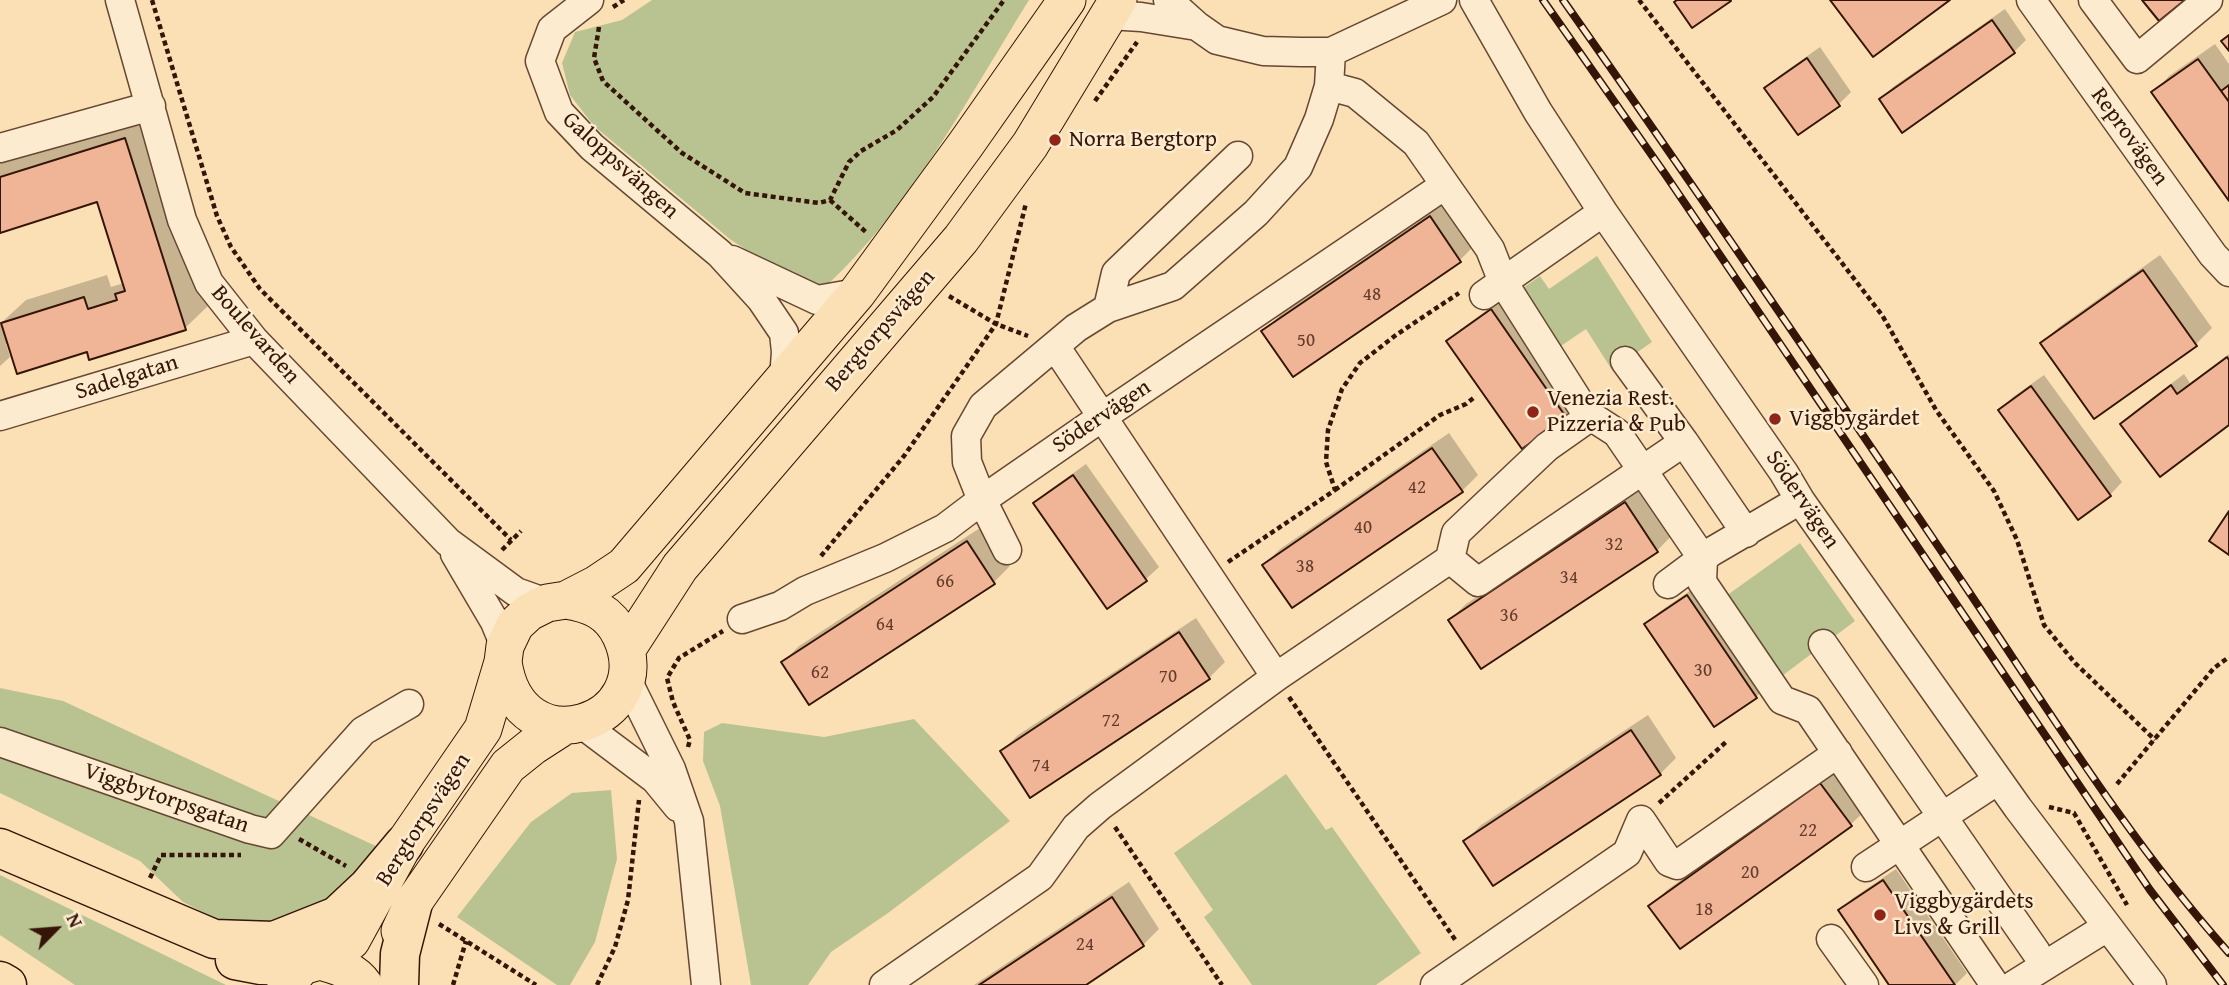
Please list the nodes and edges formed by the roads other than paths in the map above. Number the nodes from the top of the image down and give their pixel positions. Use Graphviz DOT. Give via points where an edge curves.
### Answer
graph roads {
  1 [pos="120,0"];
  2 [pos="1067,0"];
  3 [pos="1442,0"];
  4 [pos="1474,0"];
  5 [pos="2031,0"];
  6 [pos="2093,0"];
  7 [pos="2208,0"];
  8 [pos="601,8"];
  9 [pos="1113,8"];
  10 [pos="1160,9"];
  11 [pos="1331,52"];
  12 [pos="1329,86"];
  13 [pos="151,106"];
  14 [pos="0,148"];
  15 [pos="1238,156"];
  16 [pos="1445,185"];
  17 [pos="1603,212"];
  18 [pos="720,254"];
  19 [pos="2229,272"];
  20 [pos="1493,288"];
  21 [pos="857,293"];
  22 [pos="1108,307"];
  23 [pos="254,340"];
  24 [pos="1055,346"];
  25 [pos="1625,360"];
  26 [pos="784,379"];
  27 [pos="0,416"];
  28 [pos="1591,416"];
  29 [pos="1102,417"];
  30 [pos="1684,442"];
  31 [pos="1642,470"];
  32 [pos="982,500"];
  33 [pos="1800,500"];
  34 [pos="1746,533"];
  35 [pos="448,542"];
  36 [pos="1007,550"];
  37 [pos="1450,559"];
  38 [pos="1703,559"];
  39 [pos="1668,584"];
  40 [pos="556,601"];
  41 [pos="742,619"];
  42 [pos="1823,644"];
  43 [pos="504,654"];
  44 [pos="627,665"];
  45 [pos="1276,677"];
  46 [pos="409,704"];
  47 [pos="573,725"];
  48 [pos="0,742"];
  49 [pos="1838,753"];
  50 [pos="663,774"];
  51 [pos="1998,780"];
  52 [pos="1942,818"];
  53 [pos="404,844"];
  54 [pos="1901,846"];
  55 [pos="3,849"];
  56 [pos="1866,867"];
  57 [pos="425,913"];
  58 [pos="2107,927"];
  59 [pos="1831,939"];
  60 [pos="2036,952"];
  61 [pos="303,971"];
  62 [pos="0,981"];
  63 [pos="7,985"];
  64 [pos="364,985"];
  65 [pos="384,985"];
  66 [pos="399,985"];
  67 [pos="706,985"];
  68 [pos="884,985"];
  69 [pos="1434,985"];
  70 [pos="1864,985"];
  71 [pos="1995,985"];
  72 [pos="2014,985"];
  73 [pos="2152,985"];
  1 -- 13 [label="street, Boulevarden"];
  2 -- 21 [label="main road, Bergtorpsvägen"];
  3 -- 11 [label="street"];
  4 -- 17 [label="street, Södervägen" via="1538,112"];
  5 -- 19 [label="street, Reprovägen"];
  6 -- 7 [label="street" via="2137,59"];
  8 -- 18 [label="street, Galoppsvängen" via="552,29 540,61 559,112 592,147"];
  9 -- 10 [label="street"];
  9 -- 44 [label="main road, Bergtorpsvägen" via="1030,145 961,239 680,567"];
  10 -- 11 [label="street" via="1217,40 1263,51"];
  11 -- 12 [label="street"];
  12 -- 16 [label="street" via="1356,93 1416,143"];
  12 -- 22 [label="street" via="1298,167 1256,213 1173,286"];
  13 -- 14 [label="street"];
  13 -- 23 [label="street, Boulevarden" via="183,220 209,283"];
  15 -- 22 [label="street" via="1116,273"];
  16 -- 20 [label="street" via="1490,249"];
  16 -- 29 [label="street, Södervägen"];
  17 -- 20 [label="street"];
  17 -- 33 [label="street, Södervägen"];
  18 -- 21 [label="street, Galoppsvängen" via="817,300"];
  18 -- 26 [label="street, Galoppsvängen" via="761,299 784,333"];
  20 -- 28 [label="street"];
  21 -- 26 [label="main road, Bergtorpsvägen"];
  22 -- 24 [label="street"];
  23 -- 27 [label="street, Sadelgatan"];
  23 -- 35 [label="street, Boulevarden"];
  24 -- 29 [label="street"];
  24 -- 32 [label="street" via="983,406 967,436 967,461"];
  25 -- 30 [label="street"];
  26 -- 40 [label="main road, Bergtorpsvägen" via="624,566 597,584"];
  28 -- 31 [label="street" via="1617,433"];
  28 -- 37 [label="street" via="1547,447 1457,533"];
  29 -- 32 [label="street, Södervägen"];
  29 -- 45 [label="street"];
  30 -- 31 [label="street"];
  30 -- 34 [label="street"];
  31 -- 37 [label="street" via="1478,582"];
  31 -- 38 [label="street"];
  32 -- 36 [label="street"];
  32 -- 41 [label="street, Södervägen" via="945,528 885,558"];
  33 -- 34 [label="street"];
  33 -- 51 [label="street, Södervägen"];
  34 -- 38 [label="street"];
  35 -- 40 [label="street, Boulevarden" via="516,592"];
  35 -- 43 [label="street, Boulevarden" via="495,622"];
  37 -- 45 [label="street"];
  38 -- 39 [label="street"];
  38 -- 49 [label="street" via="1702,582 1782,700 1808,710"];
  40 -- 43 [label="main road, Bergtorpsvägen" via="529,612 515,625"];
  40 -- 44 [label="main road" via="585,603 602,611 616,625"];
  42 -- 52 [label="street"];
  43 -- 47 [label="main road" via="506,682 515,700 529,714 547,722"];
  43 -- 53 [label="main road, Bergtorpsvägen" via="483,729"];
  44 -- 47 [label="main road, Bergtorpsvägen" via="617,700 598,717"];
  44 -- 50 [label="street"];
  45 -- 68 [label="street" via="1100,806 1076,827 1040,877"];
  46 -- 48 [label="street, Viggbytorpsgatan" via="363,731 271,834"];
  47 -- 50 [label="street"];
  47 -- 57 [label="main road, Bergtorpsvägen" via="533,746 508,766"];
  49 -- 54 [label="street"];
  49 -- 69 [label="street" via="1677,864 1669,862 1640,820 1628,853"];
  50 -- 67 [label="street" via="689,821"];
  51 -- 52 [label="street"];
  51 -- 58 [label="street, Södervägen"];
  52 -- 54 [label="street"];
  52 -- 60 [label="street"];
  53 -- 55 [label="highway" via="337,916 274,941 214,939"];
  53 -- 61 [label="main road, Bergtorpsvägen" via="351,941"];
  54 -- 56 [label="street"];
  54 -- 71 [label="street"];
  55 -- 61 [label="highway" via="131,918 212,955"];
  57 -- 65 [label="main road, Bergtorpsvägen" via="390,950"];
  57 -- 66 [label="highway" via="400,954"];
  58 -- 72 [label="street"];
  58 -- 73 [label="street, Södervägen"];
  59 -- 70 [label="street"];
  61 -- 64 [label="main road" via="340,967"];
  62 -- 63 [label="highway"];
}
